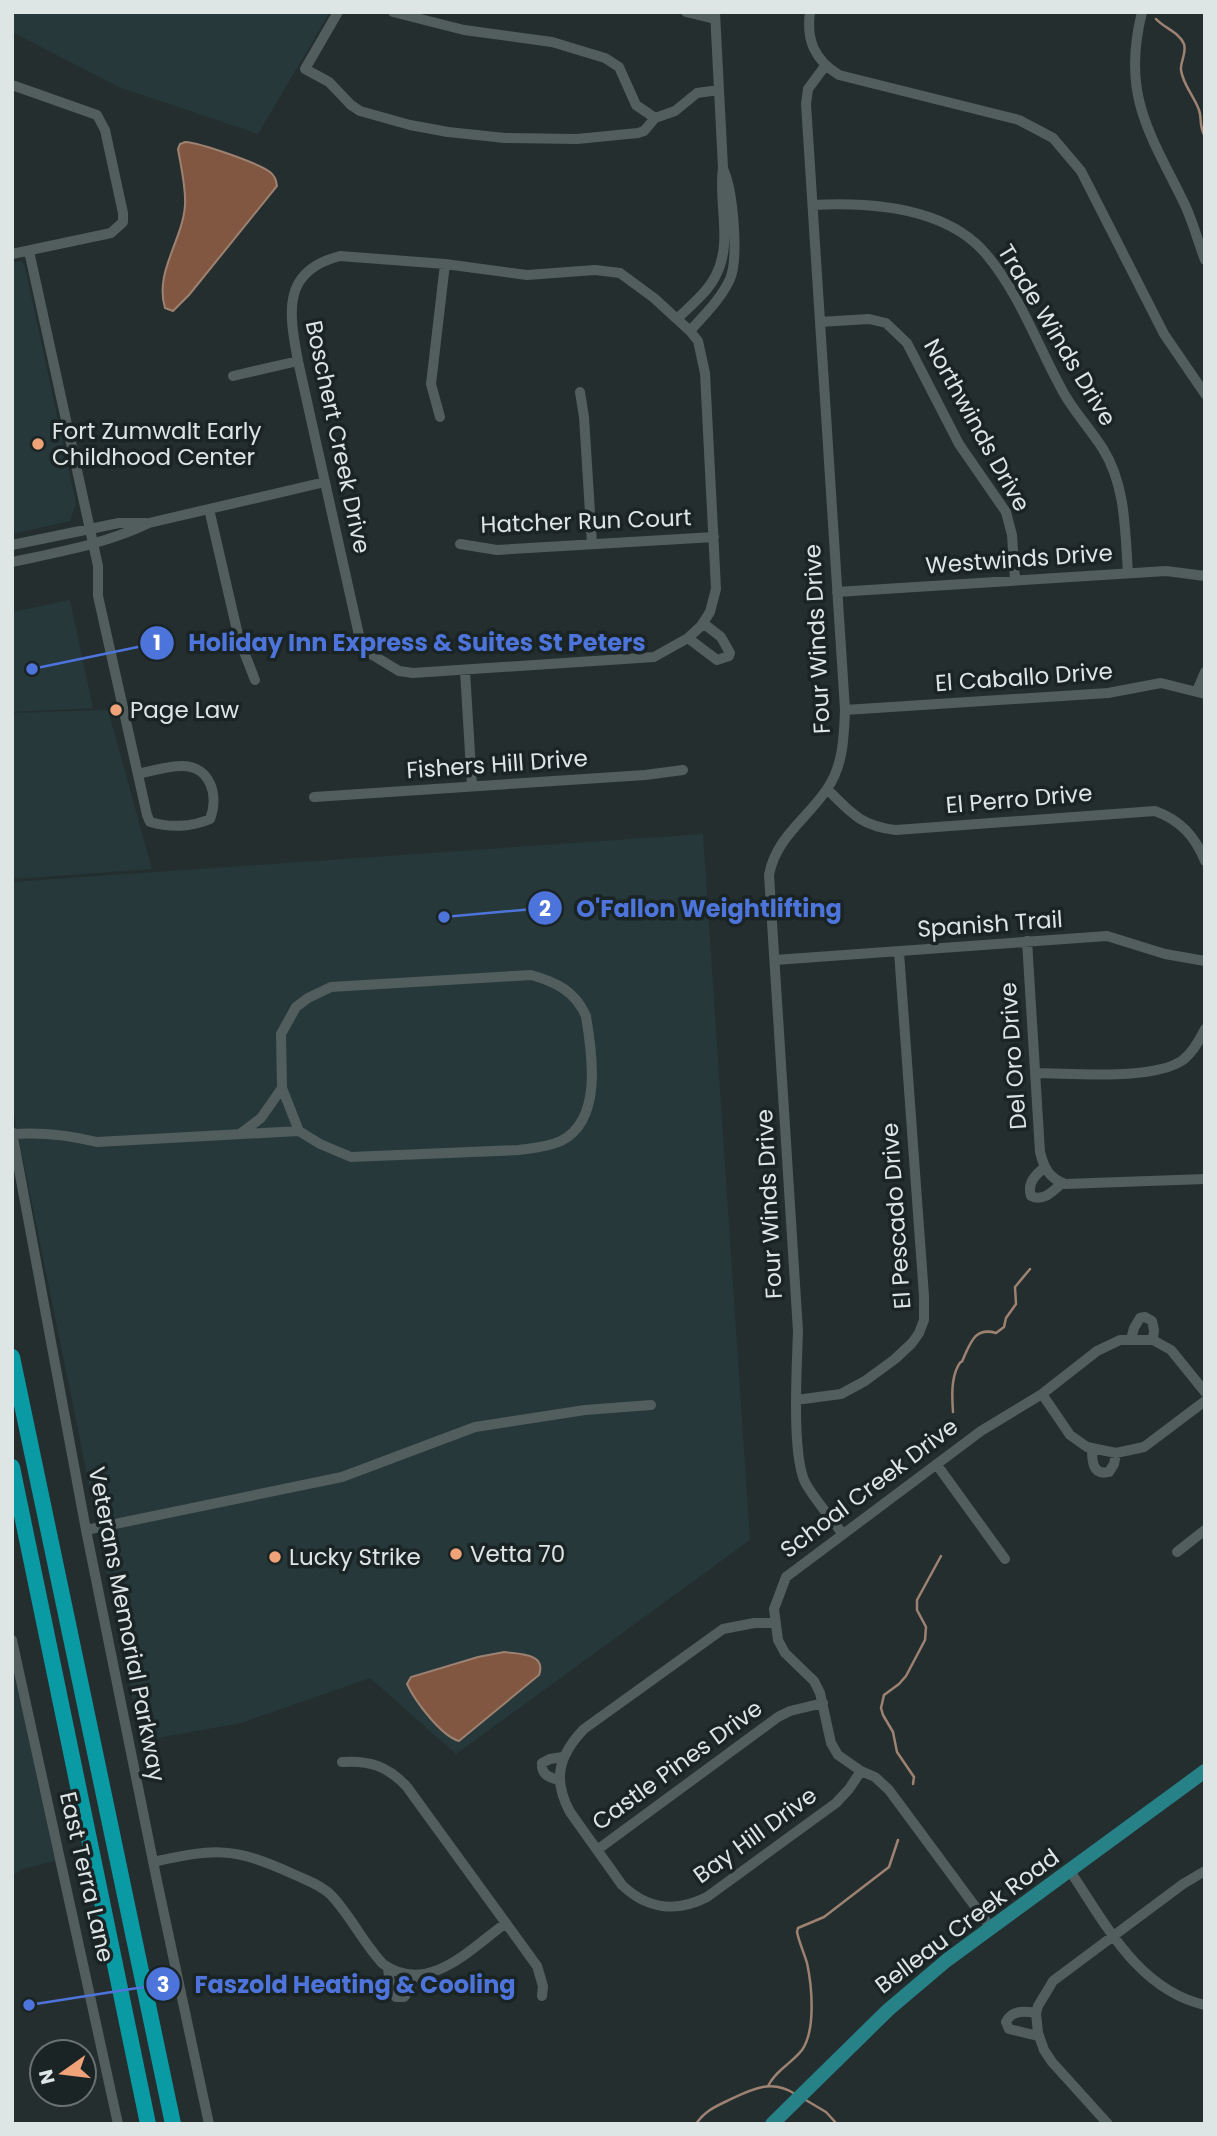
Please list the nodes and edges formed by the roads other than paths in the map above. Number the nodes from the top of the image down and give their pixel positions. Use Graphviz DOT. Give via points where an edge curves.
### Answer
graph roads {
  1 [pos="338,12"];
  2 [pos="393,12"];
  3 [pos="686,12"];
  4 [pos="810,12"];
  5 [pos="1142,12"];
  6 [pos="715,16"];
  7 [pos="825,66"];
  8 [pos="12,85"];
  9 [pos="719,90"];
  10 [pos="655,117"];
  11 [pos="723,168"];
  12 [pos="813,205"];
  13 [pos="29,251"];
  14 [pos="12,254"];
  15 [pos="1205,260"];
  16 [pos="444,264"];
  17 [pos="677,319"];
  18 [pos="820,322"];
  19 [pos="690,331"];
  20 [pos="298,360"];
  21 [pos="233,376"];
  22 [pos="580,392"];
  23 [pos="1205,394"];
  24 [pos="440,417"];
  25 [pos="325,482"];
  26 [pos="84,505"];
  27 [pos="209,509"];
  28 [pos="149,523"];
  29 [pos="89,528"];
  30 [pos="72,532"];
  31 [pos="714,537"];
  32 [pos="460,544"];
  33 [pos="592,544"];
  34 [pos="12,545"];
  35 [pos="94,545"];
  36 [pos="12,562"];
  37 [pos="1128,573"];
  38 [pos="1205,576"];
  39 [pos="1016,580"];
  40 [pos="837,592"];
  41 [pos="703,623"];
  42 [pos="688,638"];
  43 [pos="465,671"];
  44 [pos="1205,672"];
  45 [pos="255,680"];
  46 [pos="1201,692"];
  47 [pos="845,710"];
  48 [pos="682,770"];
  49 [pos="138,774"];
  50 [pos="472,786"];
  51 [pos="827,789"];
  52 [pos="314,797"];
  53 [pos="1205,861"];
  54 [pos="1027,941"];
  55 [pos="899,952"];
  56 [pos="775,960"];
  57 [pos="1205,961"];
  58 [pos="1205,1029"];
  59 [pos="1036,1073"];
  60 [pos="282,1088"];
  61 [pos="299,1131"];
  62 [pos="13,1133"];
  63 [pos="240,1134"];
  64 [pos="1045,1167"];
  65 [pos="1205,1180"];
  66 [pos="1062,1183"];
  67 [pos="1131,1339"];
  68 [pos="1153,1340"];
  69 [pos="12,1357"];
  70 [pos="1205,1392"];
  71 [pos="1042,1394"];
  72 [pos="796,1400"];
  73 [pos="1205,1401"];
  74 [pos="651,1405"];
  75 [pos="1092,1448"];
  76 [pos="1116,1453"];
  77 [pos="937,1465"];
  78 [pos="12,1468"];
  79 [pos="86,1530"];
  80 [pos="1205,1530"];
  81 [pos="842,1533"];
  82 [pos="1177,1552"];
  83 [pos="1005,1559"];
  84 [pos="774,1623"];
  85 [pos="12,1640"];
  86 [pos="823,1703"];
  87 [pos="563,1757"];
  88 [pos="342,1762"];
  89 [pos="861,1771"];
  90 [pos="1205,1771"];
  91 [pos="560,1781"];
  92 [pos="597,1850"];
  93 [pos="153,1862"];
  94 [pos="1070,1871"];
  95 [pos="1205,1871"];
  96 [pos="506,1923"];
  97 [pos="991,1928"];
  98 [pos="1114,1935"];
  99 [pos="388,1968"];
  100 [pos="414,1976"];
  101 [pos="542,1996"];
  102 [pos="1205,2005"];
  103 [pos="1036,2013"];
  104 [pos="1038,2036"];
  105 [pos="776,2120"];
  106 [pos="118,2124"];
  107 [pos="148,2124"];
  108 [pos="173,2124"];
  109 [pos="209,2124"];
  110 [pos="1108,2124"];
  1 -- 10 [label="street" via="305,69 329,82 360,111 481,137 544,140 644,131"];
  2 -- 10 [label="street" via="464,30 552,42 605,58 619,67 636,105"];
  3 -- 6 [label="street"];
  4 -- 7 [label="street" via="811,46"];
  5 -- 15 [label="street" via="1135,40 1139,107 1187,208"];
  6 -- 9 [label="street"];
  7 -- 12 [label="street, Four Winds Drive" via="808,89 806,104"];
  7 -- 23 [label="street" via="856,81 1019,120 1053,138 1082,171 1164,334"];
  8 -- 13 [label="street" via="97,115 105,130 124,213 123,222 111,233"];
  9 -- 10 [label="street" via="696,93 675,111"];
  9 -- 11 [label="street"];
  11 -- 17 [label="street" via="721,263 711,284"];
  11 -- 19 [label="street" via="731,198 731,277"];
  12 -- 18 [label="street, Four Winds Drive"];
  12 -- 37 [label="street, Trade Winds Drive" via="889,207 934,219 984,252 1022,311 1065,397 1112,466 1123,508"];
  13 -- 14 [label="street"];
  13 -- 26 [label="street"];
  16 -- 17 [label="street, Boschert Creek Drive" via="527,275 611,271 631,279"];
  16 -- 20 [label="street, Boschert Creek Drive" via="340,256 316,265 292,298 290,317"];
  16 -- 24 [label="street" via="431,384"];
  17 -- 19 [label="street, Boschert Creek Drive"];
  18 -- 39 [label="street, Northwinds Drive" via="869,319 886,323 907,343 960,444 1006,512"];
  18 -- 40 [label="street, Four Winds Drive"];
  19 -- 31 [label="street, Boschert Creek Drive" via="698,341 705,373"];
  20 -- 21 [label="street"];
  20 -- 25 [label="street, Boschert Creek Drive"];
  22 -- 33 [label="street"];
  25 -- 27 [label="street"];
  25 -- 43 [label="street, Boschert Creek Drive" via="359,635 371,654 399,671"];
  26 -- 29 [label="street"];
  26 -- 30 [label="street"];
  27 -- 28 [label="street"];
  27 -- 45 [label="street" via="239,639"];
  28 -- 29 [label="street"];
  28 -- 35 [label="street"];
  29 -- 30 [label="street"];
  29 -- 35 [label="street"];
  30 -- 34 [label="street"];
  31 -- 33 [label="street, Hatcher Run Court"];
  31 -- 41 [label="street, Boschert Creek Drive" via="716,589"];
  32 -- 33 [label="street, Hatcher Run Court" via="497,550"];
  35 -- 36 [label="street"];
  35 -- 49 [label="street" via="98,596"];
  37 -- 38 [label="street, Westwinds Drive"];
  37 -- 39 [label="street, Westwinds Drive"];
  39 -- 40 [label="street, Westwinds Drive"];
  40 -- 47 [label="street, Four Winds Drive"];
  41 -- 42 [label="street, Boschert Creek Drive"];
  41 -- 42 [label="street" via="727,645 729,656 717,660"];
  42 -- 43 [label="street, Boschert Creek Drive" via="654,657"];
  43 -- 50 [label="street"];
  44 -- 46 [label="street"];
  46 -- 47 [label="street, El Caballo Drive" via="1161,683 1108,693"];
  47 -- 51 [label="street, Four Winds Drive" via="843,748"];
  48 -- 50 [label="street, Fishers Hill Drive"];
  49 -- 49 [label="street" via="150,822 187,825 210,819 214,795 204,773 180,765"];
  50 -- 52 [label="street, Fishers Hill Drive"];
  51 -- 53 [label="street, El Perro Drive" via="856,818 896,830 1156,811 1182,825"];
  51 -- 56 [label="street, Four Winds Drive" via="783,839 772,862"];
  54 -- 55 [label="street, Spanish Trail"];
  54 -- 57 [label="street, Spanish Trail" via="1107,936"];
  54 -- 59 [label="street, Del Oro Drive"];
  55 -- 56 [label="street, Spanish Trail"];
  55 -- 72 [label="street, El Pescado Drive" via="925,1296 923,1320 912,1343 865,1381 841,1394"];
  56 -- 72 [label="street, Four Winds Drive" via="798,1331"];
  58 -- 59 [label="street" via="1192,1052 1166,1068 1131,1073"];
  59 -- 64 [label="street, Del Oro Drive" via="1040,1152"];
  60 -- 61 [label="street"];
  60 -- 61 [label="street" via="281,1034 286,1022 307,998 331,987 531,975 563,986 586,1016 591,1097 580,1125 562,1141 519,1150 351,1157"];
  60 -- 63 [label="street" via="261,1118"];
  61 -- 63 [label="street"];
  62 -- 63 [label="street" via="39,1132 97,1142"];
  62 -- 79 [label="street, Veterans Memorial Parkway"];
  64 -- 66 [label="street"];
  64 -- 66 [label="street" via="1032,1179 1031,1196 1041,1198"];
  65 -- 66 [label="street"];
  67 -- 68 [label="street, Schoal Creek Drive"];
  67 -- 68 [label="street, Schoal Creek Drive" via="1136,1322 1145,1317 1152,1321"];
  67 -- 71 [label="street, Schoal Creek Drive" via="1097,1351"];
  68 -- 70 [label="street, Schoal Creek Drive" via="1180,1359"];
  69 -- 108 [label="highway"];
  71 -- 75 [label="street" via="1070,1435"];
  71 -- 77 [label="street, Schoal Creek Drive" via="981,1431"];
  72 -- 81 [label="street, Four Winds Drive" via="805,1482"];
  73 -- 76 [label="street" via="1143,1447"];
  74 -- 79 [label="street" via="475,1427 342,1477"];
  75 -- 76 [label="street"];
  75 -- 76 [label="street" via="1094,1467 1104,1474 1114,1464"];
  77 -- 81 [label="street, Schoal Creek Drive"];
  77 -- 83 [label="street"];
  78 -- 107 [label="highway"];
  79 -- 93 [label="street, Veterans Memorial Parkway"];
  80 -- 82 [label="street"];
  81 -- 84 [label="street, Schoal Creek Drive" via="786,1577"];
  84 -- 86 [label="street" via="785,1653 814,1681"];
  84 -- 87 [label="street, Bay Hill Drive" via="723,1629 584,1729"];
  85 -- 106 [label="street, East Terra Lane"];
  86 -- 89 [label="street" via="831,1743 838,1755"];
  86 -- 92 [label="street, Castle Pines Drive" via="778,1717"];
  87 -- 91 [label="street, Bay Hill Drive"];
  87 -- 91 [label="street, Bay Hill Drive" via="542,1763 541,1770"];
  88 -- 96 [label="street" via="378,1764 398,1777"];
  89 -- 92 [label="street, Bay Hill Drive" via="836,1802 695,1904 668,1908 642,1900 622,1885"];
  89 -- 97 [label="street" via="889,1790"];
  90 -- 94 [label="main road, Belleau Creek Road"];
  91 -- 92 [label="street, Bay Hill Drive" via="563,1799"];
  93 -- 99 [label="street" via="226,1851 275,1866 330,1894"];
  93 -- 109 [label="street, Veterans Memorial Parkway"];
  94 -- 97 [label="main road, Belleau Creek Road"];
  94 -- 98 [label="street"];
  95 -- 98 [label="street"];
  96 -- 100 [label="street" via="446,1966"];
  96 -- 101 [label="street" via="542,1976"];
  97 -- 105 [label="main road, Belleau Creek Road" via="888,2010"];
  98 -- 102 [label="street" via="1151,1980 1171,1994"];
  98 -- 103 [label="street" via="1053,1980"];
  99 -- 100 [label="street"];
  99 -- 100 [label="street" via="396,1997 404,1997"];
  103 -- 104 [label="street"];
  103 -- 104 [label="street" via="1014,2012 1006,2022 1009,2029"];
  104 -- 110 [label="street" via="1052,2062"];
}
